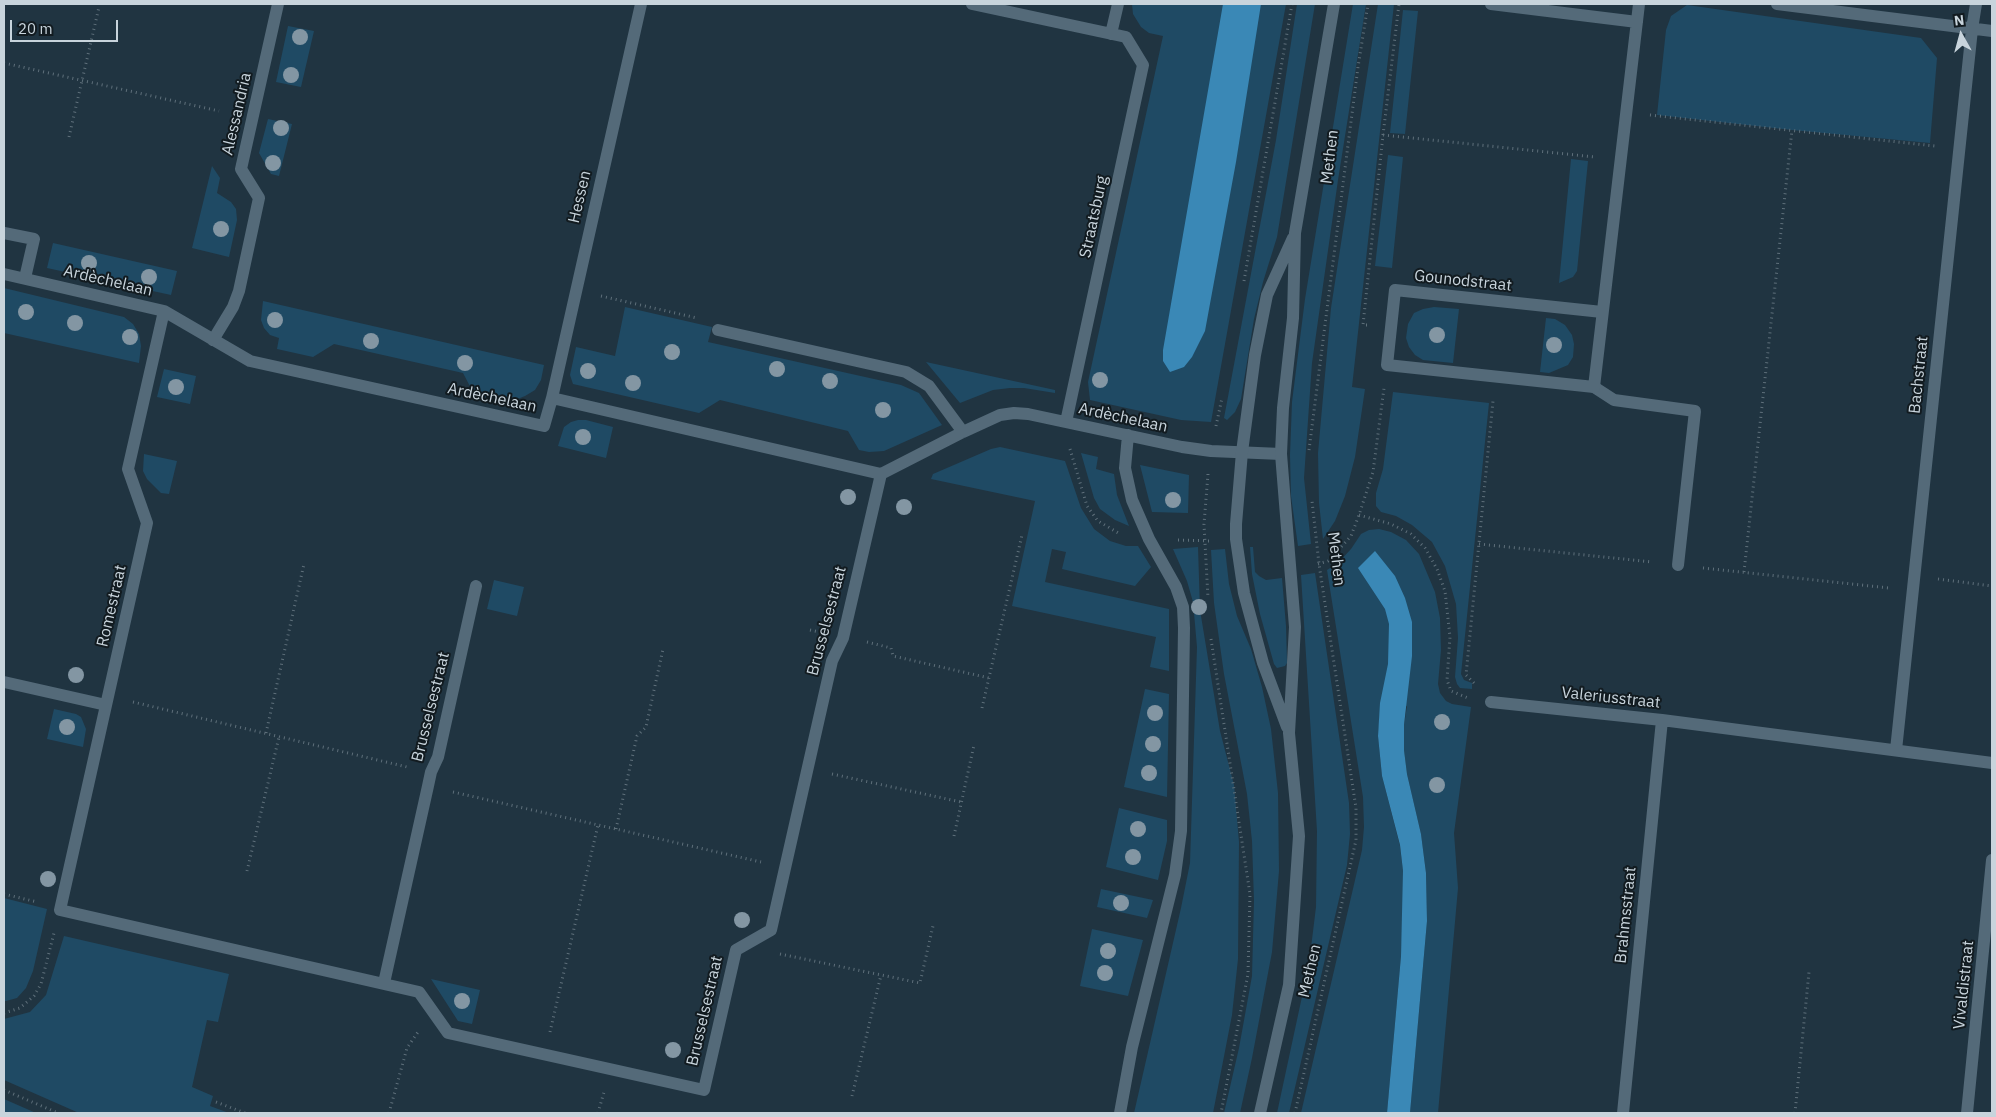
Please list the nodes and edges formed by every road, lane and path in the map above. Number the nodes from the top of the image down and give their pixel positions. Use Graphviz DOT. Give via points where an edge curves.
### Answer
graph roads {
  1 [pos="278,4"];
  2 [pos="641,4"];
  3 [pos="972,4"];
  4 [pos="1118,4"];
  5 [pos="1334,4"];
  6 [pos="1368,4"];
  7 [pos="1399,4"];
  8 [pos="1491,4"];
  9 [pos="1639,4"];
  10 [pos="1777,4"];
  11 [pos="1976,4"];
  12 [pos="99,7"];
  13 [pos="1637,22"];
  14 [pos="1972,29"];
  15 [pos="1992,31"];
  16 [pos="1111,34"];
  17 [pos="4,63"];
  18 [pos="82,81"];
  19 [pos="219,111"];
  20 [pos="1627,113"];
  21 [pos="1792,130"];
  22 [pos="1383,135"];
  23 [pos="69,137"];
  24 [pos="1959,148"];
  25 [pos="1621,160"];
  26 [pos="4,233"];
  27 [pos="1295,233"];
  28 [pos="4,274"];
  29 [pos="25,278"];
  30 [pos="576,290"];
  31 [pos="164,310"];
  32 [pos="1602,312"];
  33 [pos="1391,328"];
  34 [pos="718,330"];
  35 [pos="213,340"];
  36 [pos="1387,365"];
  37 [pos="1496,376"];
  38 [pos="1594,387"];
  39 [pos="552,398"];
  40 [pos="1066,422"];
  41 [pos="963,432"];
  42 [pos="1128,435"];
  43 [pos="1242,452"];
  44 [pos="1280,454"];
  45 [pos="1308,460"];
  46 [pos="881,474"];
  47 [pos="1312,493"];
  48 [pos="1359,515"];
  49 [pos="1022,535"];
  50 [pos="1149,539"];
  51 [pos="1236,539"];
  52 [pos="304,564"];
  53 [pos="1319,564"];
  54 [pos="1678,565"];
  55 [pos="1290,568"];
  56 [pos="1744,572"];
  57 [pos="1915,577"];
  58 [pos="476,586"];
  59 [pos="1992,586"];
  60 [pos="810,630"];
  61 [pos="842,638"];
  62 [pos="664,649"];
  63 [pos="989,678"];
  64 [pos="4,682"];
  65 [pos="107,701"];
  66 [pos="1491,702"];
  67 [pos="982,708"];
  68 [pos="1662,720"];
  69 [pos="266,733"];
  70 [pos="1290,733"];
  71 [pos="279,737"];
  72 [pos="974,745"];
  73 [pos="1896,750"];
  74 [pos="1992,762"];
  75 [pos="808,769"];
  76 [pos="431,772"];
  77 [pos="428,786"];
  78 [pos="961,802"];
  79 [pos="598,825"];
  80 [pos="616,829"];
  81 [pos="954,836"];
  82 [pos="1992,860"];
  83 [pos="786,867"];
  84 [pos="247,871"];
  85 [pos="4,894"];
  86 [pos="60,910"];
  87 [pos="933,926"];
  88 [pos="753,940"];
  89 [pos="1809,972"];
  90 [pos="880,975"];
  91 [pos="384,983"];
  92 [pos="433,1011"];
  93 [pos="4,1013"];
  94 [pos="545,1054"];
  95 [pos="4,1090"];
  96 [pos="852,1096"];
  97 [pos="216,1102"];
  98 [pos="58,1113"];
  99 [pos="245,1113"];
  100 [pos="389,1113"];
  101 [pos="1120,1113"];
  102 [pos="1260,1113"];
  103 [pos="1295,1113"];
  104 [pos="1623,1113"];
  105 [pos="1795,1113"];
  106 [pos="1967,1113"];
  1 -- 35 [label="street, Alessandria" via="241,168 259,198 239,291"];
  2 -- 30 [label="street, Hessen"];
  3 -- 16 [label="street, Straatsburg"];
  4 -- 16 [label="street"];
  5 -- 27 [label="street, Methen"];
  6 -- 45 [label="path, Methen"];
  7 -- 22 [label="path"];
  8 -- 13 [label="street"];
  9 -- 13 [label="street"];
  10 -- 14 [label="street"];
  11 -- 14 [label="street, Bachstraat"];
  12 -- 18 [label="path"];
  13 -- 20 [label="street"];
  14 -- 15 [label="street"];
  14 -- 24 [label="street, Bachstraat"];
  16 -- 40 [label="street, Straatsburg" via="1126,37 1143,65"];
  17 -- 18 [label="path"];
  18 -- 19 [label="path"];
  18 -- 23 [label="path"];
  20 -- 21 [label="path"];
  20 -- 25 [label="street"];
  21 -- 24 [label="path"];
  21 -- 56 [label="path"];
  22 -- 25 [label="path"];
  22 -- 33 [label="path" via="1363,325"];
  24 -- 57 [label="street, Bachstraat"];
  25 -- 32 [label="street"];
  26 -- 29 [label="street" via="34,239"];
  27 -- 43 [label="street, Methen" via="1267,296 1255,355"];
  27 -- 44 [label="street, Methen" via="1293,318"];
  28 -- 29 [label="street, Ardèchelaan"];
  29 -- 31 [label="street, Ardèchelaan"];
  30 -- 34 [label="path" via="715,322"];
  30 -- 39 [label="street, Hessen"];
  31 -- 35 [label="street, Ardèchelaan"];
  31 -- 65 [label="street, Romestraat" via="128,470 147,523"];
  32 -- 33 [label="street, Gounodstraat" via="1395,290"];
  32 -- 38 [label="street"];
  33 -- 36 [label="street, Gounodstraat"];
  34 -- 41 [label="street" via="906,372 929,386"];
  35 -- 39 [label="street, Ardèchelaan" via="250,361 544,426"];
  36 -- 37 [label="street"];
  36 -- 48 [label="path" via="1374,472"];
  37 -- 38 [label="street"];
  37 -- 66 [label="path" via="1466,675"];
  38 -- 54 [label="street" via="1614,400 1695,411"];
  39 -- 46 [label="street, Ardèchelaan"];
  40 -- 41 [label="street, Ardèchelaan" via="1014,413 1000,415"];
  40 -- 42 [label="street, Ardèchelaan"];
  40 -- 50 [label="path" via="1070,450 1087,506 1098,521 1114,532"];
  41 -- 46 [label="street, Ardèchelaan"];
  42 -- 43 [label="street, Ardèchelaan" via="1182,447"];
  42 -- 50 [label="street" via="1126,468 1132,500"];
  43 -- 44 [label="street, Ardèchelaan"];
  43 -- 51 [label="street, Methen"];
  44 -- 55 [label="street, Methen"];
  46 -- 61 [label="street, Brusselsestraat"];
  47 -- 53 [label="path, Methen"];
  48 -- 53 [label="path" via="1350,536 1328,561"];
  48 -- 66 [label="path" via="1412,534 1425,548 1445,591 1450,637 1447,680 1451,691 1463,698"];
  49 -- 63 [label="path"];
  50 -- 51 [label="path" via="1204,542"];
  50 -- 101 [label="street" via="1176,587 1183,607 1181,831 1175,875 1132,1047"];
  51 -- 70 [label="street, Methen" via="1244,593 1263,663"];
  52 -- 69 [label="path"];
  53 -- 55 [label="path"];
  53 -- 103 [label="path, Methen" via="1356,808 1356,840"];
  55 -- 70 [label="street, Methen" via="1295,627"];
  57 -- 59 [label="path"];
  57 -- 73 [label="street, Bachstraat"];
  58 -- 76 [label="street, Brusselsestraat" via="438,757"];
  60 -- 61 [label="path"];
  61 -- 63 [label="path" via="891,648 893,656"];
  61 -- 75 [label="street, Brusselsestraat" via="832,661"];
  62 -- 80 [label="path" via="646,727 637,736"];
  63 -- 67 [label="path"];
  64 -- 65 [label="street"];
  65 -- 69 [label="path"];
  65 -- 86 [label="street, Romestraat"];
  66 -- 68 [label="street, Valeriusstraat"];
  68 -- 73 [label="street, Valeriusstraat"];
  68 -- 104 [label="street, Brahmsstraat"];
  69 -- 71 [label="path"];
  70 -- 102 [label="street, Methen" via="1299,836 1289,985"];
  71 -- 76 [label="path"];
  71 -- 84 [label="path"];
  72 -- 78 [label="path"];
  73 -- 74 [label="street, Valeriusstraat"];
  75 -- 78 [label="path"];
  75 -- 83 [label="street, Brusselsestraat"];
  76 -- 77 [label="street, Brusselsestraat"];
  77 -- 79 [label="path"];
  77 -- 91 [label="street, Brusselsestraat"];
  78 -- 81 [label="path"];
  79 -- 80 [label="path"];
  79 -- 94 [label="path"];
  80 -- 83 [label="path"];
  82 -- 106 [label="street, Vivaldistraat"];
  83 -- 88 [label="street, Brusselsestraat" via="771,930"];
  85 -- 86 [label="path"];
  86 -- 91 [label="street, Brusselsestraat"];
  86 -- 93 [label="path" via="41,984 34,996 20,1008"];
  87 -- 90 [label="path" via="920,983"];
  88 -- 90 [label="path" via="769,951"];
  88 -- 94 [label="street, Brusselsestraat" via="736,950 704,1090"];
  89 -- 105 [label="path"];
  90 -- 96 [label="path"];
  91 -- 92 [label="street, Brusselsestraat" via="419,992"];
  92 -- 94 [label="street, Brusselsestraat" via="448,1032"];
  92 -- 100 [label="path" via="407,1048"];
  95 -- 98 [label="path"];
  97 -- 99 [label="path"];
}
